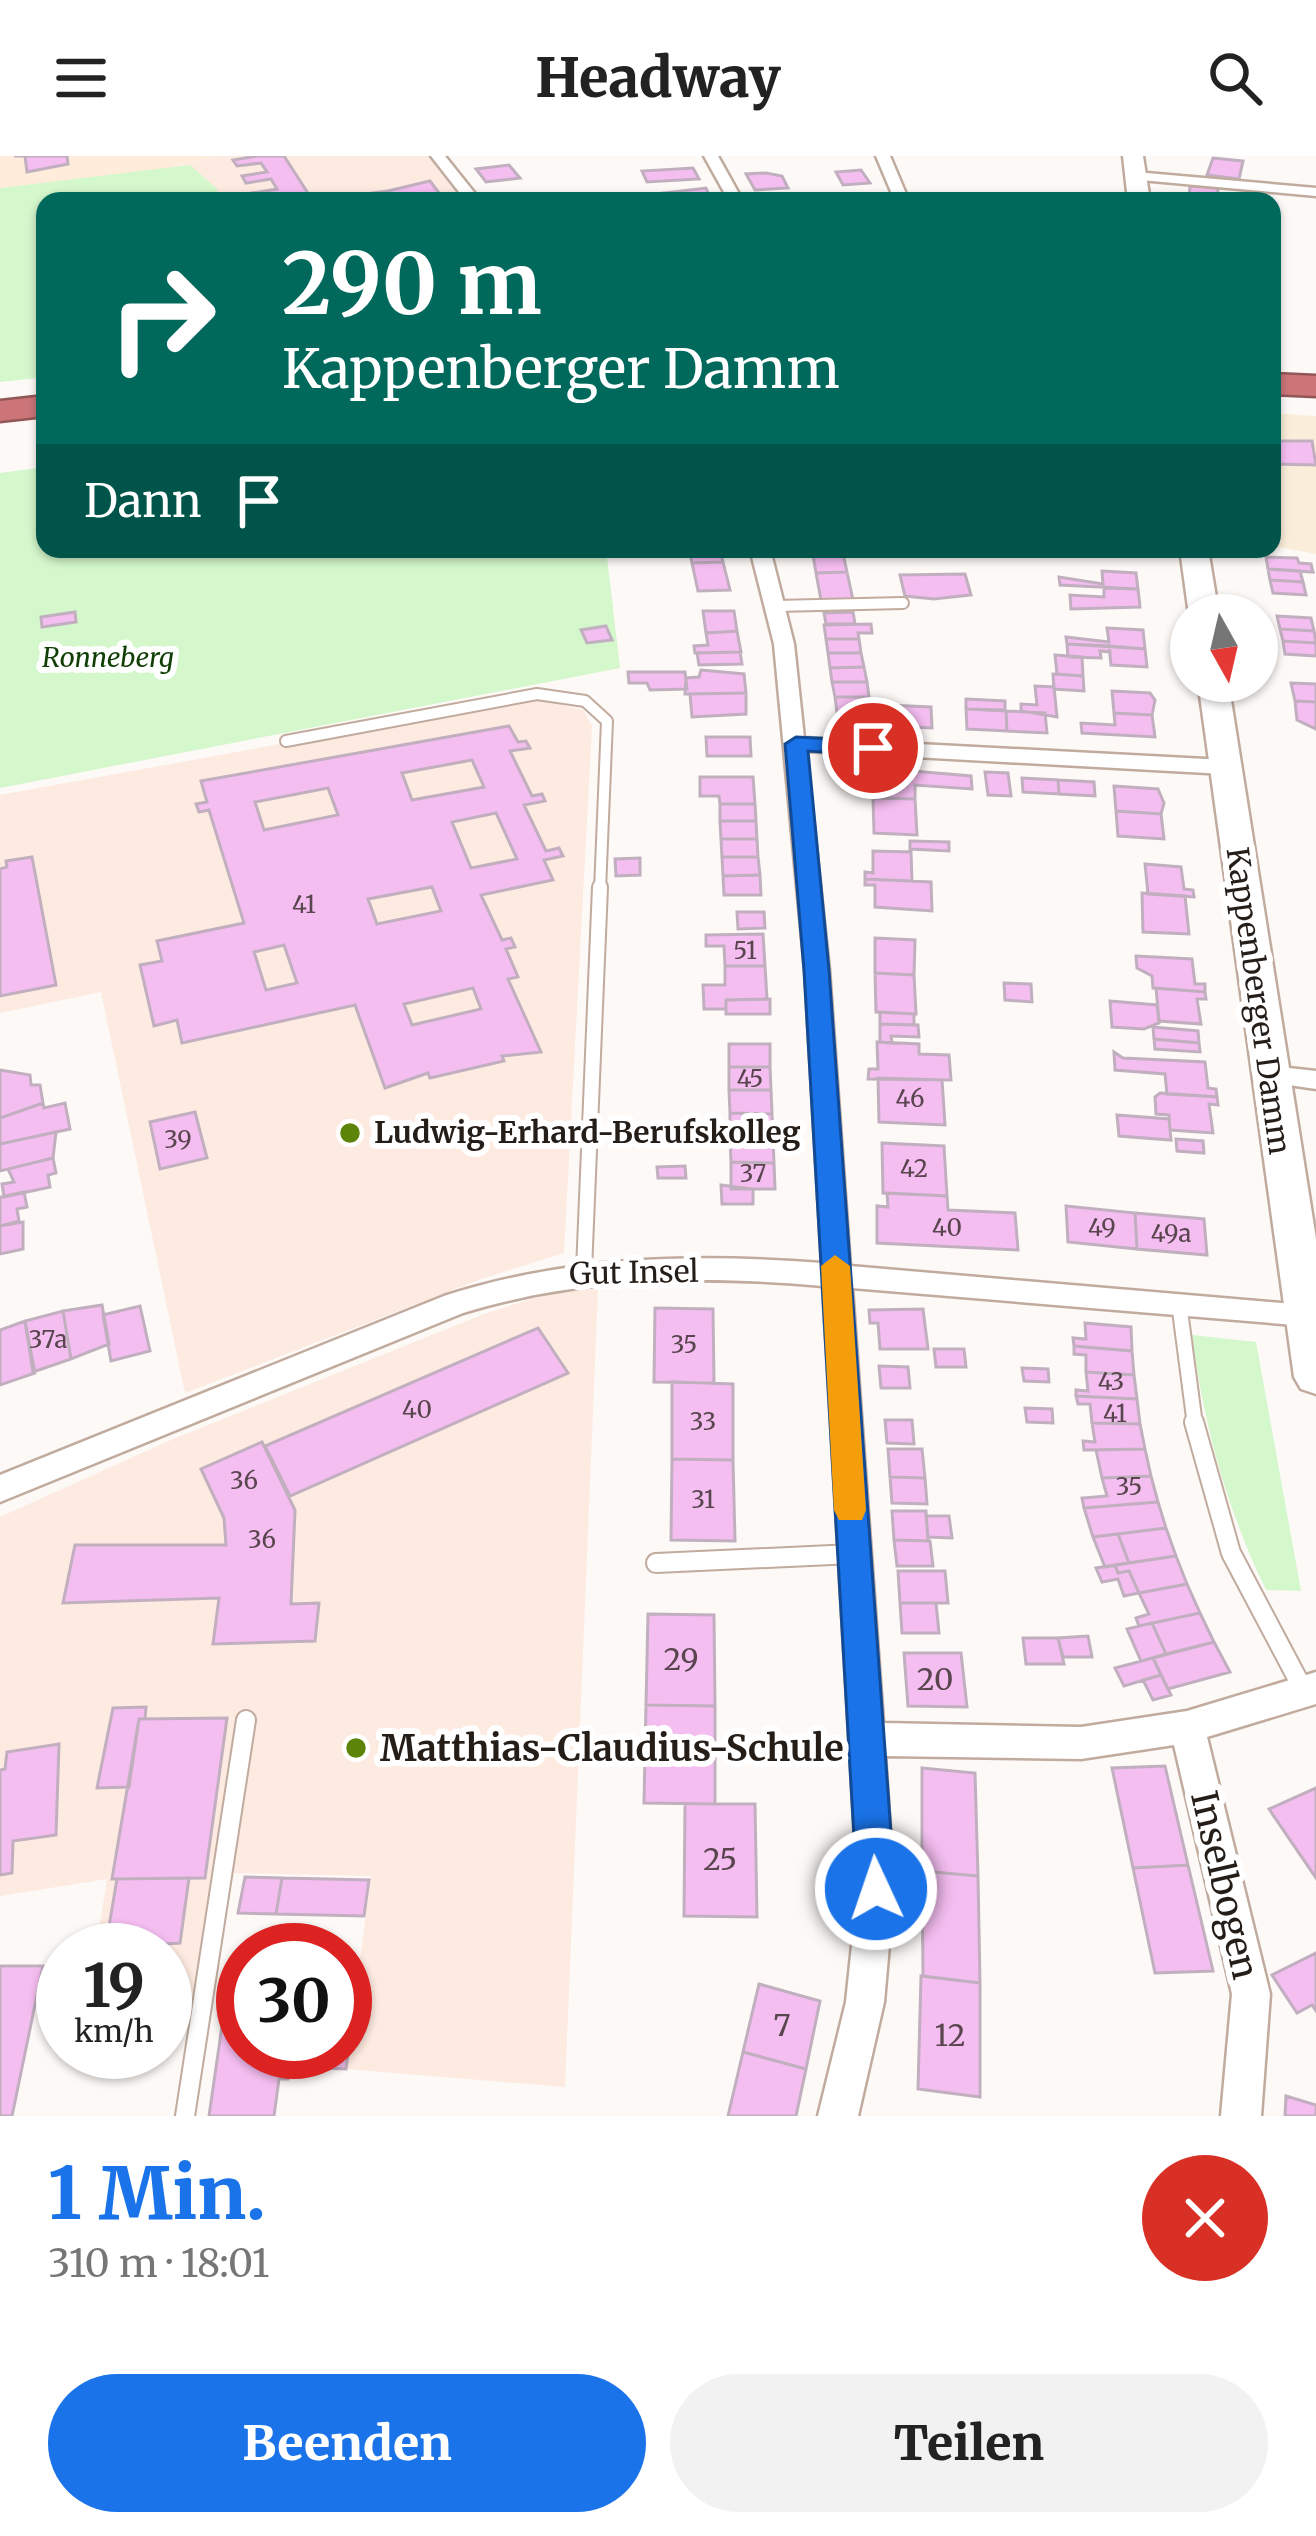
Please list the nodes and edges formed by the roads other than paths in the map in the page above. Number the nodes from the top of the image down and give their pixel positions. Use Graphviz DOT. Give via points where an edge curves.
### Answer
graph roads {
  1 [pos="437,156"];
  2 [pos="711,156"];
  3 [pos="883,156"];
  4 [pos="1134,166"];
  5 [pos="467,192"];
  6 [pos="731,192"];
  7 [pos="898,192"];
  8 [pos="1316,192"];
  9 [pos="1281,367"];
  10 [pos="1316,368"];
  11 [pos="1281,384"];
  12 [pos="1316,386"];
  13 [pos="36,407"];
  14 [pos="0,411"];
  15 [pos="36,423"];
  16 [pos="0,427"];
  17 [pos="763,558"];
  18 [pos="1195,558"];
  19 [pos="1201,594"];
  20 [pos="903,603"];
  21 [pos="776,606"];
  22 [pos="1216,702"];
  23 [pos="286,741"];
  24 [pos="796,744"];
  25 [pos="1225,767"];
  26 [pos="1271,1076"];
  27 [pos="1316,1080"];
  28 [pos="1306,1257"];
  29 [pos="584,1270"];
  30 [pos="836,1276"];
  31 [pos="1179,1303"];
  32 [pos="1307,1315"];
  33 [pos="1316,1377"];
  34 [pos="0,1489"];
  35 [pos="853,1554"];
  36 [pos="656,1563"];
  37 [pos="1310,1689"];
  38 [pos="245,1720"];
  39 [pos="1187,1726"];
  40 [pos="867,1739"];
  41 [pos="185,2116"];
  42 [pos="838,2116"];
  43 [pos="1241,2116"];
  1 -- 5 [label="street"];
  2 -- 6 [label="street"];
  3 -- 7 [label="street"];
  4 -- 8 [label="street"];
  9 -- 10 [label="highway"];
  11 -- 12 [label="highway"];
  13 -- 14 [label="highway"];
  15 -- 16 [label="highway"];
  17 -- 21 [label="street"];
  18 -- 19 [label="main road"];
  20 -- 21 [label="lane"];
  21 -- 24 [label="street"];
  22 -- 25 [label="main road, Kappenberger Damm"];
  23 -- 29 [label="lane" via="537,694 585,701 607,721"];
  24 -- 25 [label="street"];
  24 -- 30 [label="street"];
  25 -- 26 [label="main road, Kappenberger Damm"];
  26 -- 27 [label="street"];
  26 -- 28 [label="main road, Kappenberger Damm"];
  28 -- 32 [label="main road, Kappenberger Damm"];
  29 -- 30 [label="street, Gut Insel"];
  29 -- 34 [label="street, Gut Insel" via="517,1281 454,1304"];
  30 -- 31 [label="street, Gut Insel"];
  30 -- 35 [label="street"];
  31 -- 32 [label="street, Gut Insel"];
  31 -- 37 [label="lane" via="1195,1450 1208,1492 1251,1598"];
  32 -- 33 [label="main road, Kappenberger Damm"];
  35 -- 36 [label="lane"];
  35 -- 40 [label="street"];
  37 -- 39 [label="street"];
  38 -- 41 [label="lane"];
  39 -- 40 [label="street" via="1081,1744"];
  39 -- 43 [label="street, Inselbogen" via="1252,1994"];
  40 -- 42 [label="street" via="876,1889 865,2002"];
}
